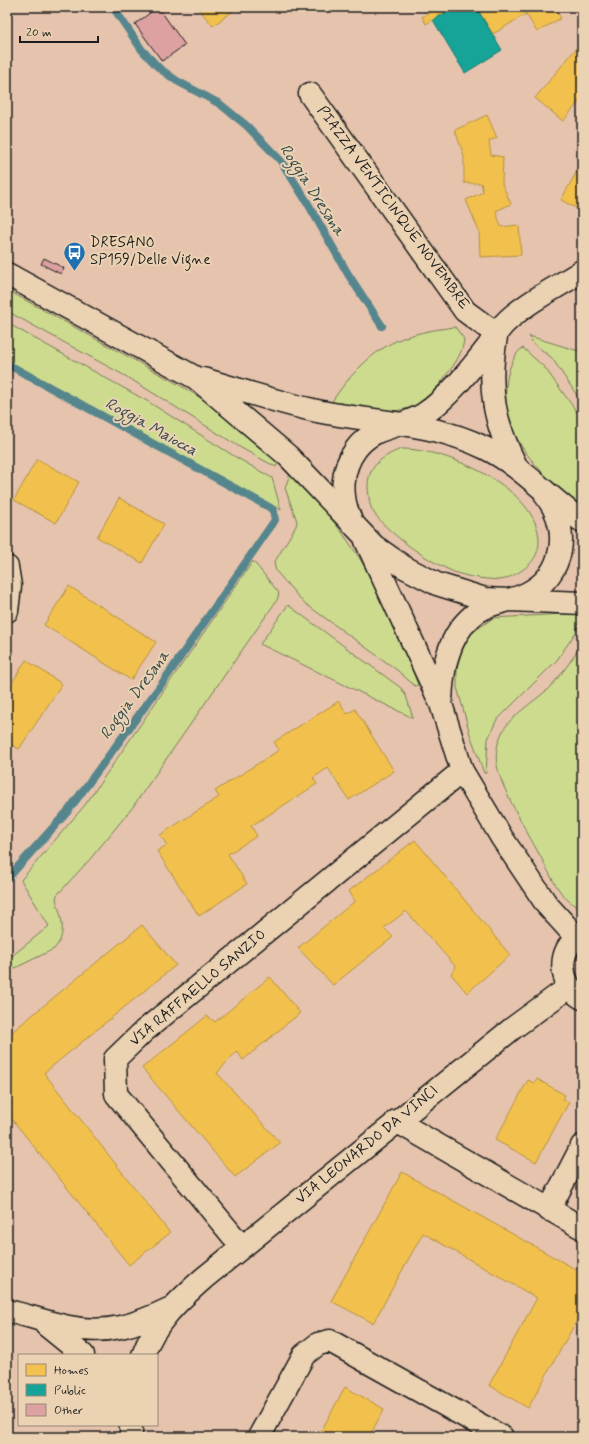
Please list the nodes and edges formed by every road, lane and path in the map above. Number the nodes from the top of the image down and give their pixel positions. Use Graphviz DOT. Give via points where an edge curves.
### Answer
graph roads {
  1 [pos="310,94"];
  2 [pos="582,271"];
  3 [pos="7,274"];
  4 [pos="496,334"];
  5 [pos="196,378"];
  6 [pos="403,424"];
  7 [pos="525,474"];
  8 [pos="350,519"];
  9 [pos="582,521"];
  10 [pos="364,536"];
  11 [pos="7,567"];
  12 [pos="499,601"];
  13 [pos="582,603"];
  14 [pos="7,611"];
  15 [pos="441,704"];
  16 [pos="462,771"];
  17 [pos="579,936"];
  18 [pos="576,993"];
  19 [pos="396,1121"];
  20 [pos="582,1146"];
  21 [pos="549,1210"];
  22 [pos="582,1228"];
  23 [pos="242,1247"];
  24 [pos="170,1309"];
  25 [pos="7,1312"];
  26 [pos="36,1317"];
  27 [pos="82,1354"];
  28 [pos="144,1354"];
  29 [pos="131,1426"];
  30 [pos="130,1437"];
  31 [pos="259,1437"];
  32 [pos="502,1437"];
  1 -- 4 [label="street, PIAZZA VENTICINQUE NOVEMBRE" via="465,311"];
  2 -- 4 [label="street" via="522,309"];
  3 -- 5 [label="street"];
  4 -- 6 [label="street" via="475,363 438,402 425,413"];
  4 -- 7 [label="street" via="492,364 492,399 498,425"];
  5 -- 6 [label="street" via="317,411"];
  5 -- 8 [label="street" via="288,456"];
  6 -- 7 [label="street" via="440,430 471,441"];
  6 -- 8 [label="street" via="372,434 350,459 344,476 343,496"];
  7 -- 9 [label="street"];
  7 -- 12 [label="street" via="556,512 562,536 559,559 548,576 534,589 519,597"];
  8 -- 10 [label="street"];
  10 -- 12 [label="street" via="394,560 427,580 473,596"];
  10 -- 15 [label="street, VIA LEONARDO DA VINCI"];
  11 -- 14 [label="street" via="10,586"];
  12 -- 13 [label="street"];
  12 -- 15 [label="street, VIA LEONARDO DA VINCI" via="470,617 450,646 443,669"];
  15 -- 16 [label="street, VIA LEONARDO DA VINCI"];
  16 -- 17 [label="street, VIA LEONARDO DA VINCI" via="502,838 547,905"];
  16 -- 23 [label="street, VIA RAFFAELLO SANZIO" via="144,1031 116,1059 116,1094"];
  17 -- 18 [label="street, VIA LEONARDO DA VINCI" via="568,948 562,963 563,975"];
  18 -- 19 [label="street, VIA LEONARDO DA VINCI" via="513,1028"];
  19 -- 21 [label="street"];
  19 -- 23 [label="street, VIA LEONARDO DA VINCI"];
  20 -- 21 [label="street"];
  21 -- 22 [label="street"];
  23 -- 24 [label="street, VIA LEONARDO DA VINCI"];
  24 -- 26 [label="street, VIA LEONARDO DA VINCI" via="145,1321 104,1331 68,1327"];
  24 -- 28 [label="street, VIA LEONARDO DA VINCI"];
  25 -- 26 [label="street, VIA LEONARDO DA VINCI"];
  26 -- 27 [label="street"];
  29 -- 30 [label="street"];
  31 -- 32 [label="street" via="304,1355 318,1344 330,1341"];
}
